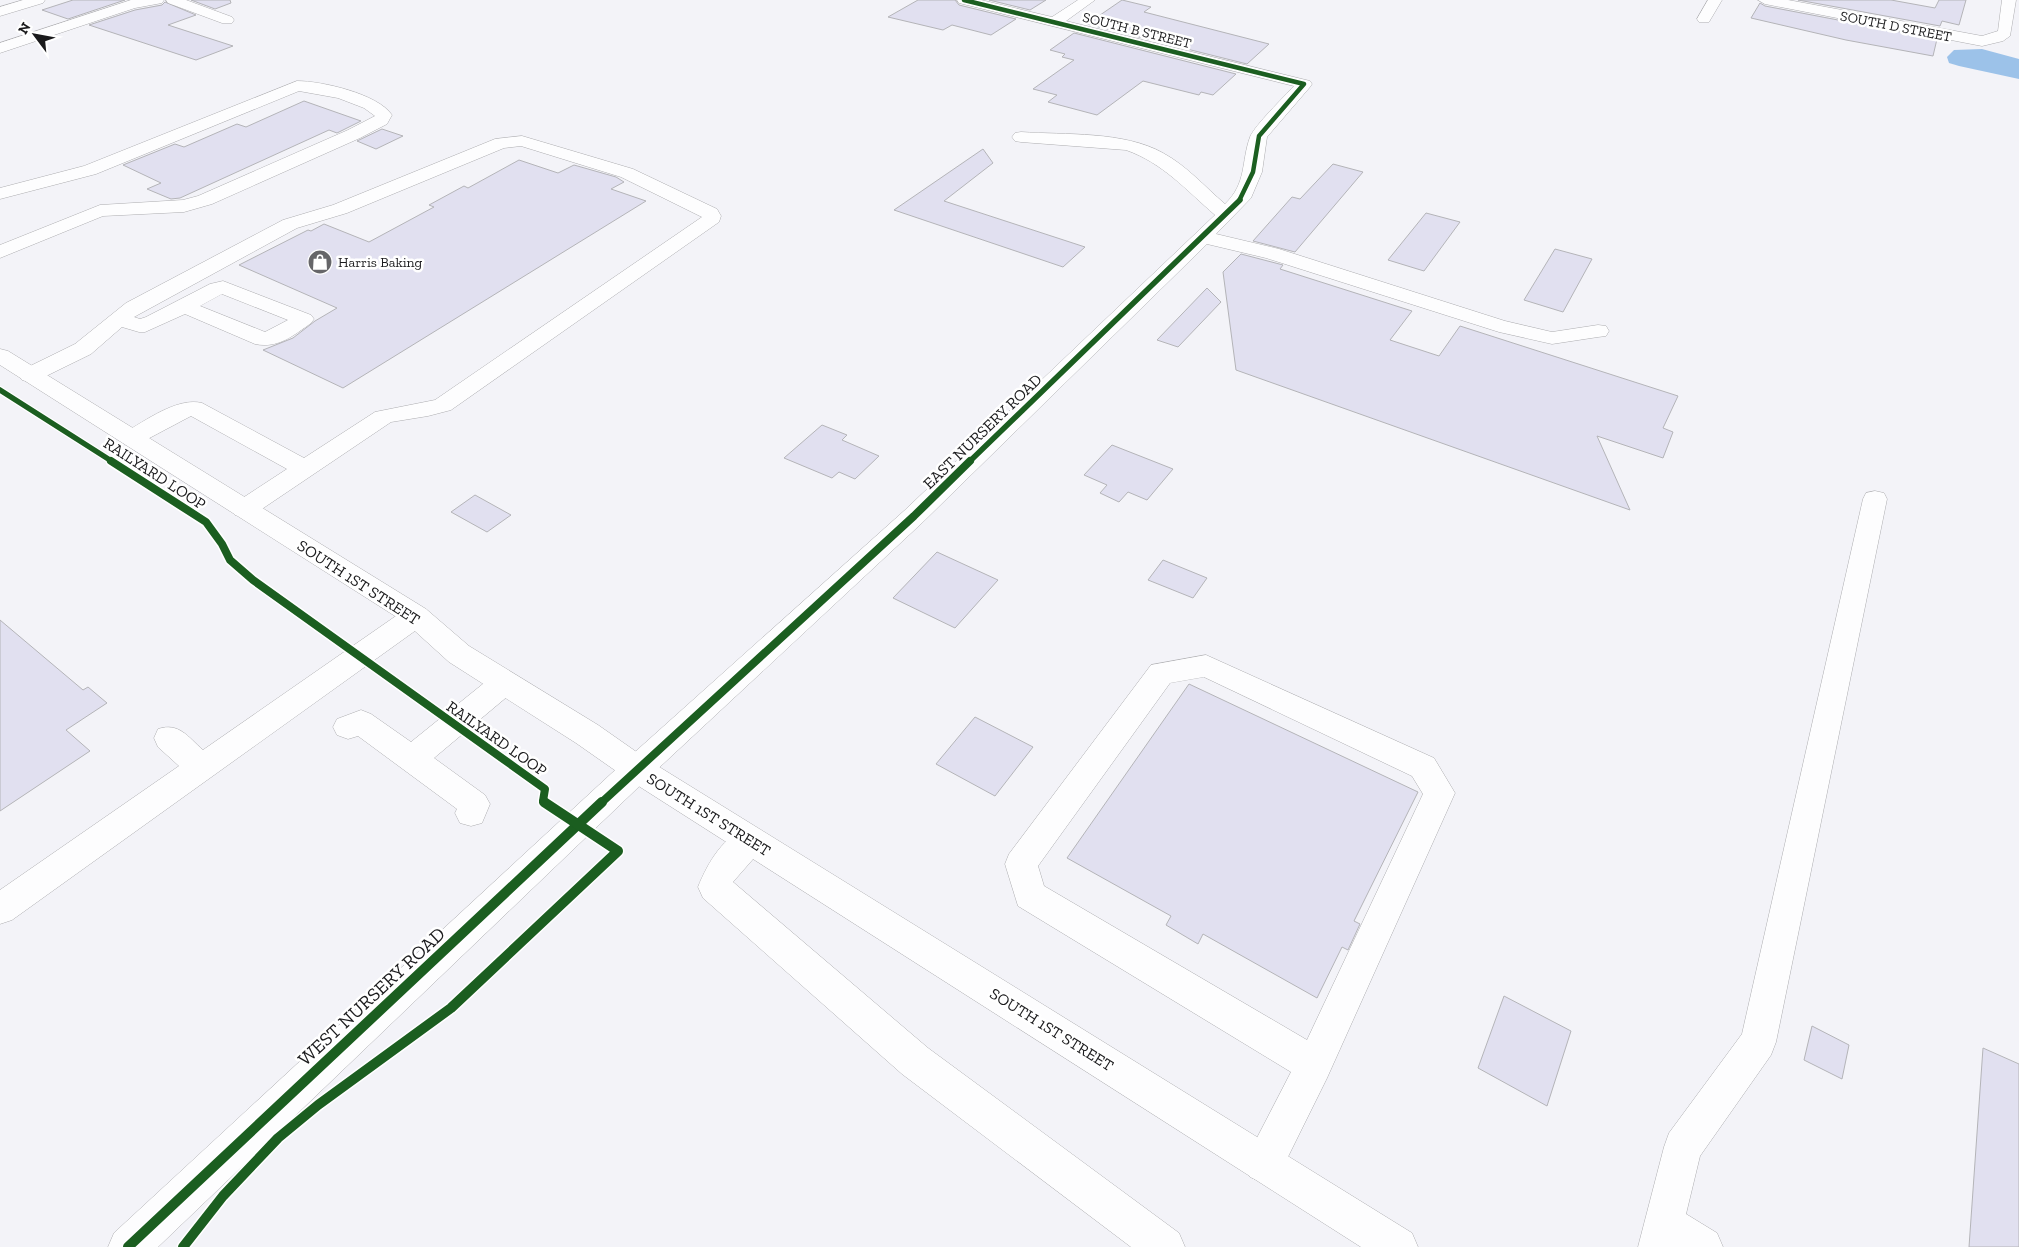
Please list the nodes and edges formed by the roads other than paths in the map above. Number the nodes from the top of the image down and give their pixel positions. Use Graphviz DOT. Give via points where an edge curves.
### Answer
graph roads {
  1 [pos="38,0"];
  2 [pos="157,0"];
  3 [pos="173,0"];
  4 [pos="964,0"];
  5 [pos="1088,0"];
  6 [pos="1716,0"];
  7 [pos="1765,0"];
  8 [pos="2009,0"];
  9 [pos="0,12"];
  10 [pos="1704,19"];
  11 [pos="227,20"];
  12 [pos="1055,22"];
  13 [pos="0,48"];
  14 [pos="1304,84"];
  15 [pos="1021,137"];
  16 [pos="0,194"];
  17 [pos="1226,215"];
  18 [pos="1203,237"];
  19 [pos="0,252"];
  20 [pos="183,306"];
  21 [pos="120,318"];
  22 [pos="1598,331"];
  23 [pos="0,356"];
  24 [pos="30,375"];
  25 [pos="132,438"];
  26 [pos="306,469"];
  27 [pos="1875,499"];
  28 [pos="244,509"];
  29 [pos="416,616"];
  30 [pos="504,682"];
  31 [pos="348,727"];
  32 [pos="169,738"];
  33 [pos="412,758"];
  34 [pos="201,767"];
  35 [pos="637,768"];
  36 [pos="471,813"];
  37 [pos="750,840"];
  38 [pos="0,909"];
  39 [pos="1314,1065"];
  40 [pos="1264,1163"];
  41 [pos="1661,1236"];
  42 [pos="128,1247"];
  43 [pos="1165,1247"];
  44 [pos="1398,1247"];
  45 [pos="1703,1247"];
  1 -- 9 [label="street"];
  2 -- 13 [label="street" via="132,4"];
  3 -- 11 [label="street"];
  4 -- 12 [label="street, SOUTH B STREET"];
  5 -- 12 [label="street"];
  6 -- 10 [label="street"];
  7 -- 8 [label="street, SOUTH D STREET" via="1982,41 2005,33"];
  12 -- 14 [label="street, SOUTH B STREET"];
  14 -- 17 [label="street, EAST NURSERY ROAD" via="1259,136 1253,172 1242,198"];
  15 -- 17 [label="street" via="1128,145 1144,150 1176,168"];
  16 -- 19 [label="street" via="90,170 296,86 308,85 366,103 384,115 381,120 205,200 184,206 100,211"];
  17 -- 18 [label="street, EAST NURSERY ROAD"];
  18 -- 22 [label="street" via="1272,253 1498,326 1552,338"];
  18 -- 35 [label="street, EAST NURSERY ROAD" via="914,516"];
  20 -- 20 [label="street" via="217,288 228,287 304,319 274,338 263,339"];
  20 -- 21 [label="street" via="144,326"];
  21 -- 24 [label="street" via="83,349"];
  21 -- 26 [label="street" via="133,307 290,224 340,209 501,143 522,141 627,173 712,216 710,222 443,405 383,418"];
  23 -- 24 [label="street, SOUTH 1ST STREET"];
  24 -- 25 [label="street, SOUTH 1ST STREET"];
  25 -- 26 [label="street" via="194,408"];
  25 -- 28 [label="street, SOUTH 1ST STREET"];
  26 -- 28 [label="street"];
  27 -- 41 [label="street" via="1758,1042 1683,1147"];
  28 -- 29 [label="street, SOUTH 1ST STREET"];
  29 -- 30 [label="street, SOUTH 1ST STREET" via="459,654"];
  29 -- 34 [label="street"];
  30 -- 33 [label="street"];
  30 -- 35 [label="street, SOUTH 1ST STREET"];
  31 -- 33 [label="street" via="361,722"];
  32 -- 34 [label="street"];
  33 -- 36 [label="street" via="474,804"];
  34 -- 38 [label="street"];
  35 -- 37 [label="street, SOUTH 1ST STREET"];
  35 -- 42 [label="street, WEST NURSERY ROAD"];
  37 -- 40 [label="street, SOUTH 1ST STREET"];
  37 -- 43 [label="street" via="721,871 715,887 915,1061"];
  39 -- 39 [label="street" via="1439,793 1423,767 1206,666 1161,673 1021,864 1030,895"];
  39 -- 40 [label="street"];
  40 -- 44 [label="street, SOUTH 1ST STREET"];
  41 -- 45 [label="street"];
}
